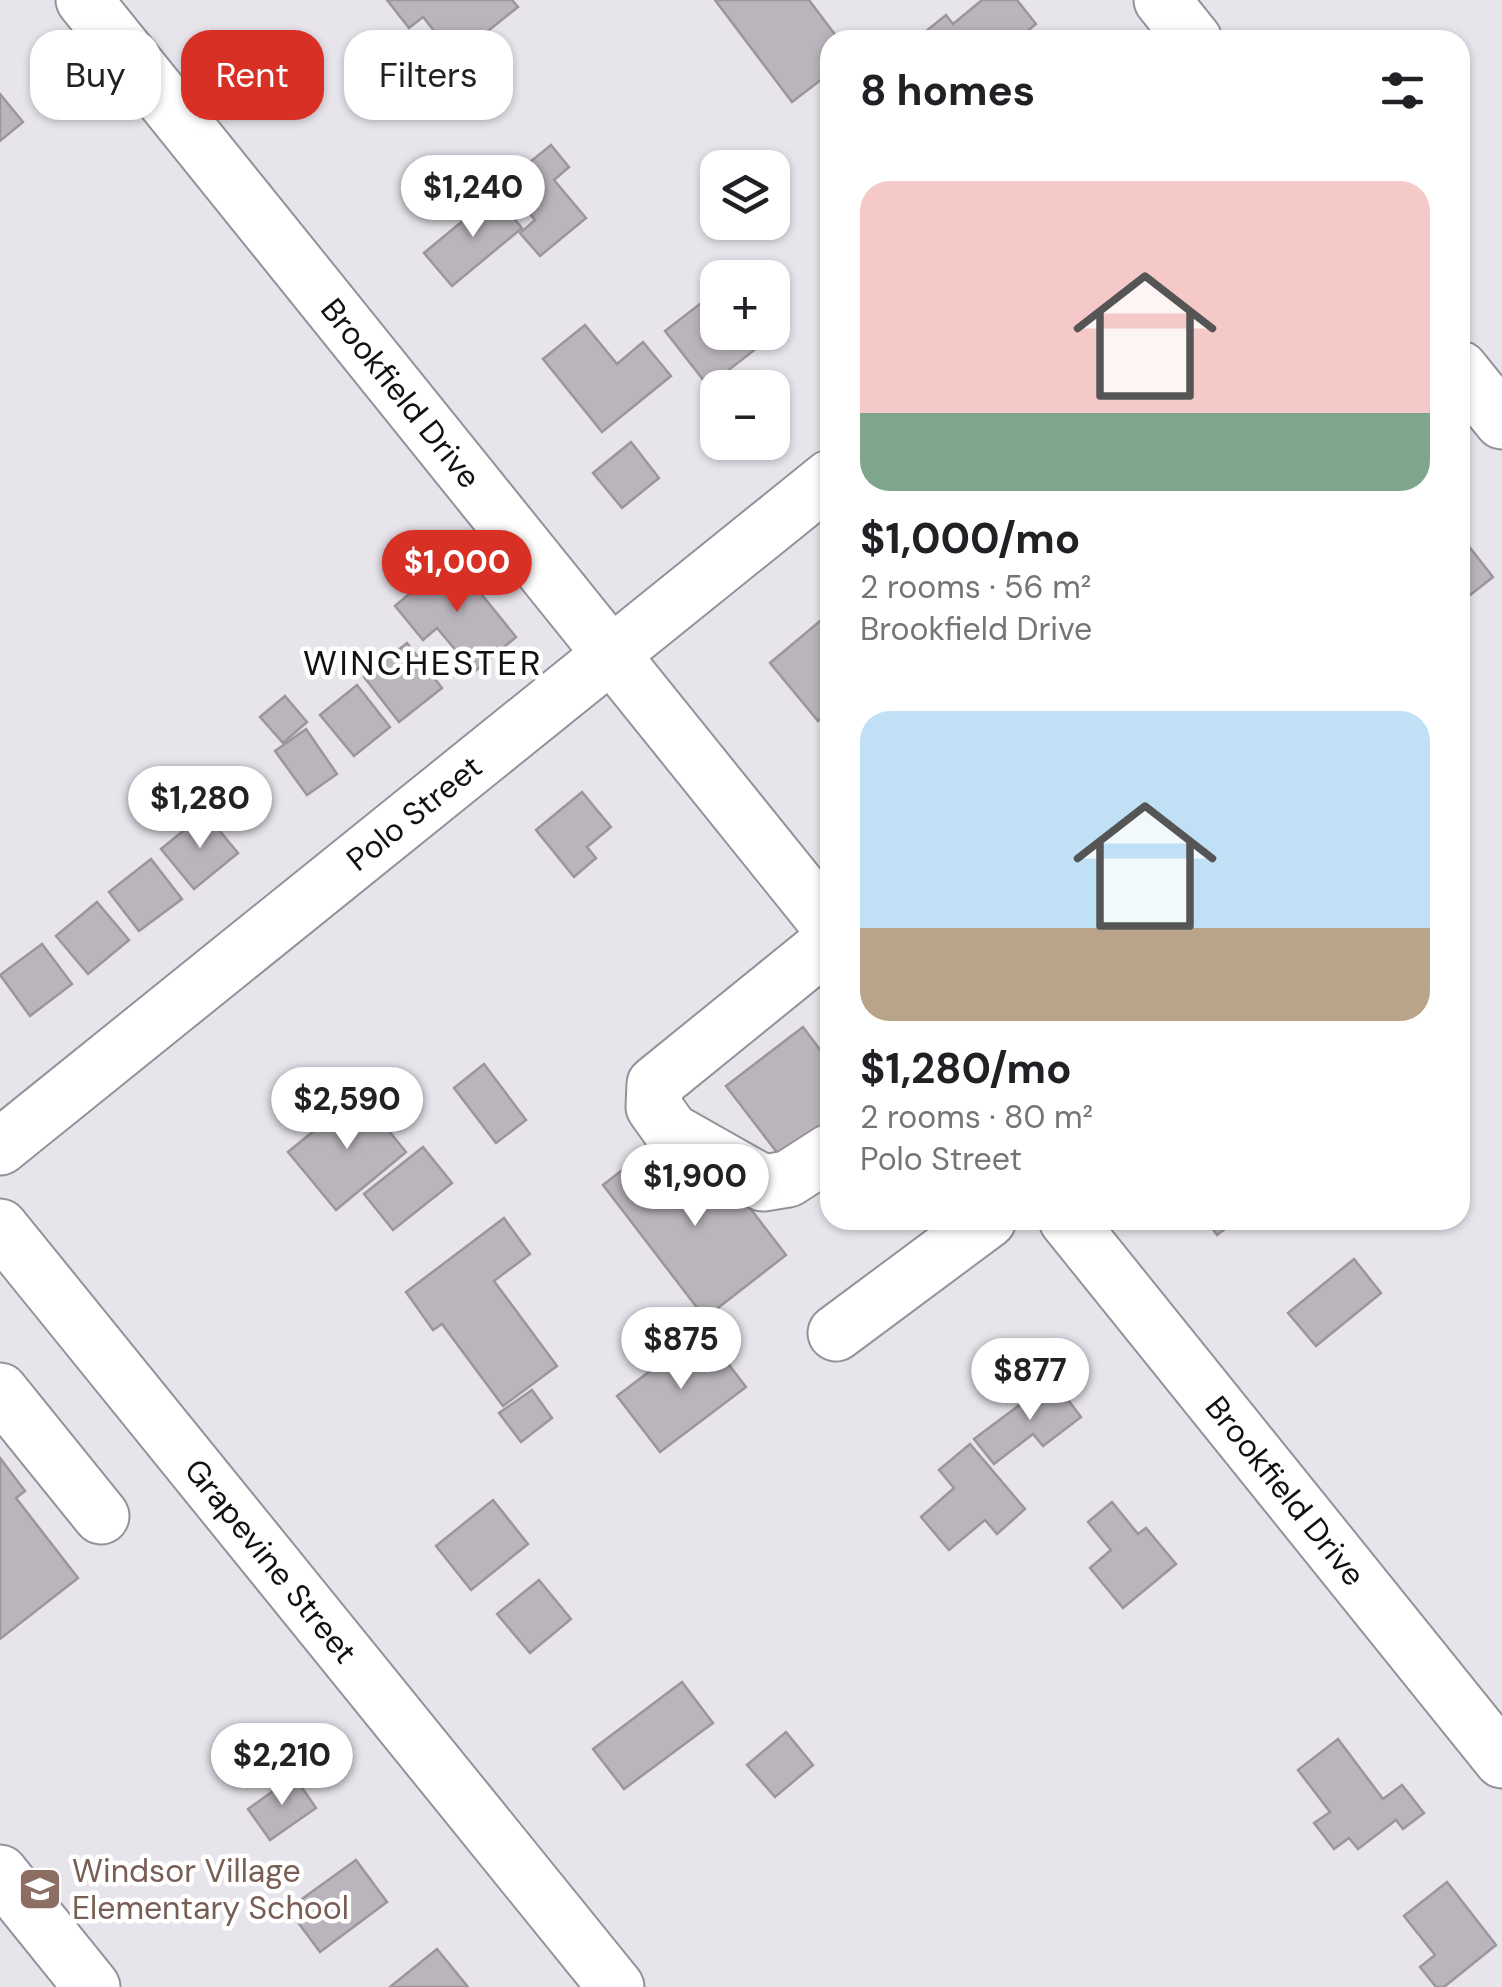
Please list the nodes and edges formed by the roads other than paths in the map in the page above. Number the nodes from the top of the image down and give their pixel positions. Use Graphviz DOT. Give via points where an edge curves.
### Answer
graph roads {
  1 [pos="84,0"];
  2 [pos="1162,0"];
  3 [pos="1186,30"];
  4 [pos="1470,381"];
  5 [pos="1502,421"];
  6 [pos="820,486"];
  7 [pos="611,654"];
  8 [pos="820,914"];
  9 [pos="820,950"];
  10 [pos="0,1147"];
  11 [pos="820,1158"];
  12 [pos="0,1228"];
  13 [pos="975,1230"];
  14 [pos="1075,1230"];
  15 [pos="836,1333"];
  16 [pos="0,1391"];
  17 [pos="101,1516"];
  18 [pos="1502,1760"];
  19 [pos="0,1873"];
  20 [pos="92,1987"];
  21 [pos="616,1987"];
  1 -- 7 [label="street, Brookfield Drive"];
  2 -- 3 [label="street"];
  4 -- 5 [label="street"];
  6 -- 7 [label="street, Polo Street"];
  7 -- 8 [label="street, Brookfield Drive"];
  7 -- 10 [label="street, Polo Street"];
  9 -- 11 [label="street" via="656,1084 654,1107 671,1132 763,1183 788,1179"];
  12 -- 21 [label="street, Grapevine Street"];
  13 -- 15 [label="street"];
  14 -- 18 [label="street, Brookfield Drive"];
  16 -- 17 [label="street"];
  19 -- 20 [label="street"];
}
